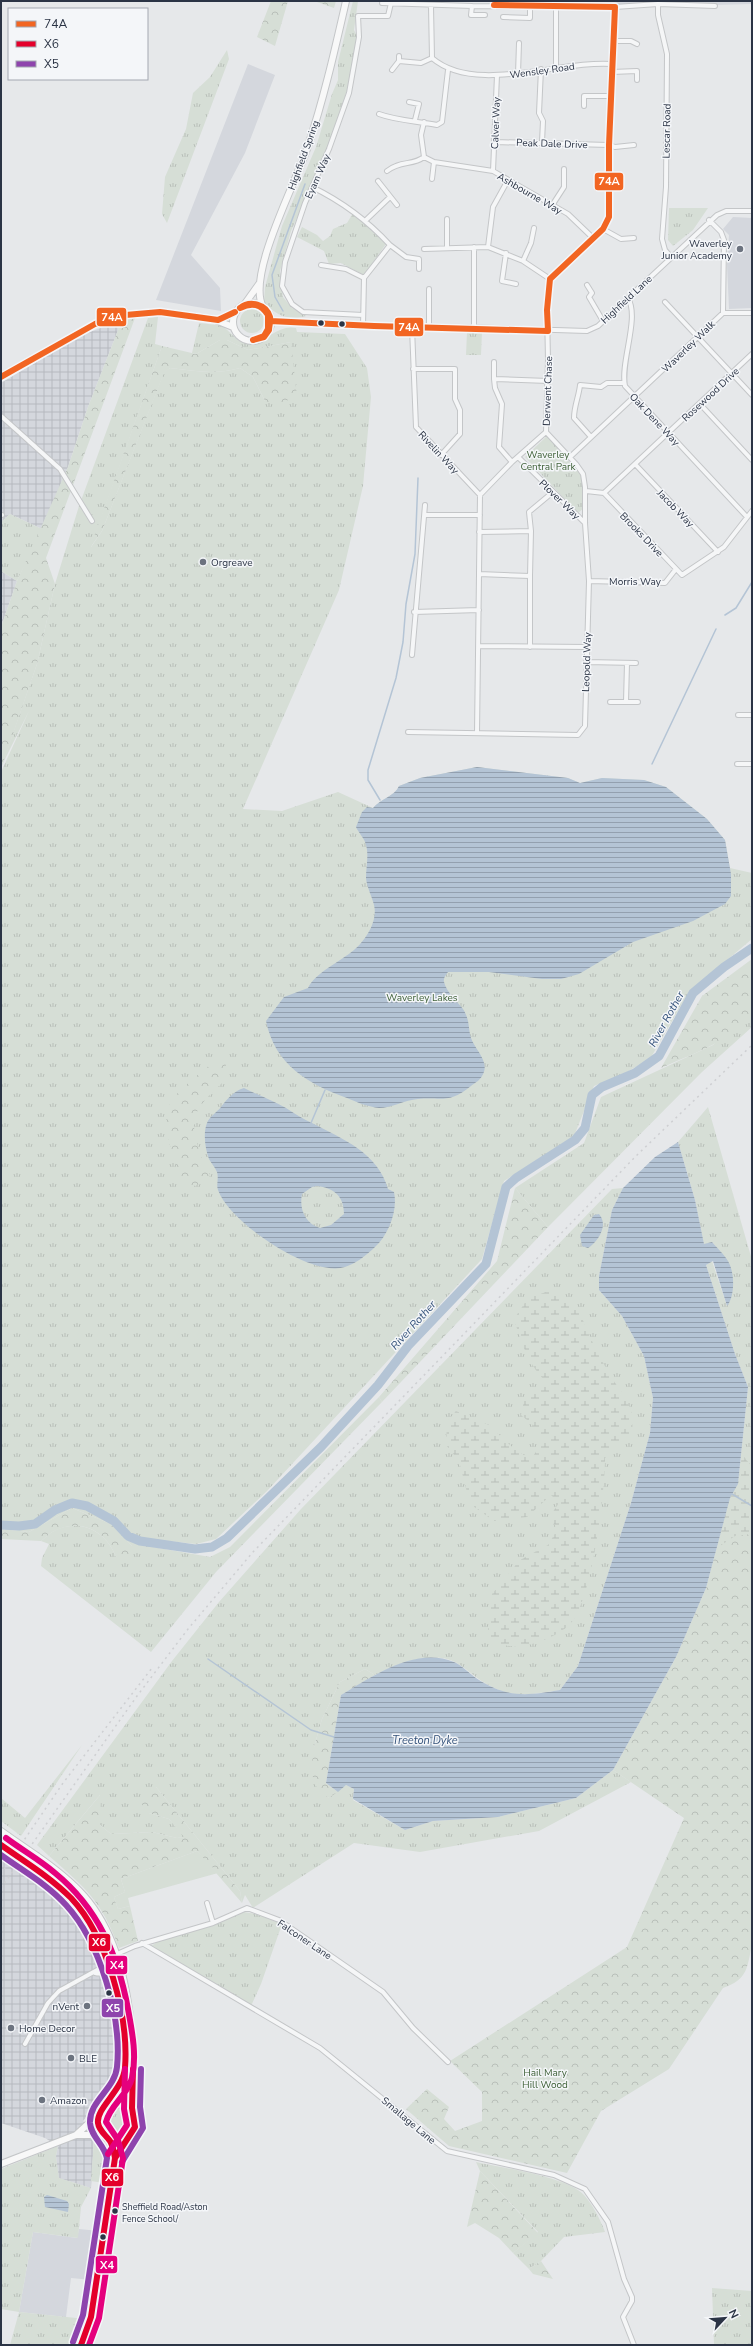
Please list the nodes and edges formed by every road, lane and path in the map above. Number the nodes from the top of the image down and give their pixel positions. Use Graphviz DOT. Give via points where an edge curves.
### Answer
graph roads {
  1 [pos="346,1"];
  2 [pos="589,1"];
  3 [pos="382,3"];
  4 [pos="391,3"];
  5 [pos="494,3"];
  6 [pos="638,3"];
  7 [pos="658,4"];
  8 [pos="530,5"];
  9 [pos="431,6"];
  10 [pos="472,6"];
  11 [pos="556,6"];
  12 [pos="589,6"];
  13 [pos="715,6"];
  14 [pos="616,7"];
  15 [pos="485,15"];
  16 [pos="503,17"];
  17 [pos="615,41"];
  18 [pos="519,43"];
  19 [pos="637,44"];
  20 [pos="432,58"];
  21 [pos="612,64"];
  22 [pos="556,67"];
  23 [pos="541,69"];
  24 [pos="392,70"];
  25 [pos="448,70"];
  26 [pos="612,72"];
  27 [pos="518,74"];
  28 [pos="497,75"];
  29 [pos="637,80"];
  30 [pos="612,96"];
  31 [pos="409,102"];
  32 [pos="584,106"];
  33 [pos="379,114"];
  34 [pos="416,120"];
  35 [pos="424,122"];
  36 [pos="495,142"];
  37 [pos="542,142"];
  38 [pos="610,145"];
  39 [pos="634,145"];
  40 [pos="424,157"];
  41 [pos="434,162"];
  42 [pos="564,168"];
  43 [pos="387,171"];
  44 [pos="493,171"];
  45 [pos="432,178"];
  46 [pos="508,180"];
  47 [pos="378,181"];
  48 [pos="312,187"];
  49 [pos="390,197"];
  50 [pos="553,204"];
  51 [pos="397,205"];
  52 [pos="752,212"];
  53 [pos="447,219"];
  54 [pos="366,220"];
  55 [pos="709,220"];
  56 [pos="534,228"];
  57 [pos="603,229"];
  58 [pos="593,238"];
  59 [pos="634,238"];
  60 [pos="390,245"];
  61 [pos="474,247"];
  62 [pos="488,247"];
  63 [pos="447,248"];
  64 [pos="424,250"];
  65 [pos="506,253"];
  66 [pos="671,257"];
  67 [pos="523,262"];
  68 [pos="321,265"];
  69 [pos="419,269"];
  70 [pos="364,278"];
  71 [pos="550,278"];
  72 [pos="259,284"];
  73 [pos="516,284"];
  74 [pos="587,285"];
  75 [pos="429,289"];
  76 [pos="628,298"];
  77 [pos="665,302"];
  78 [pos="244,305"];
  79 [pos="263,307"];
  80 [pos="235,312"];
  81 [pos="723,313"];
  82 [pos="752,313"];
  83 [pos="363,315"];
  84 [pos="218,320"];
  85 [pos="270,321"];
  86 [pos="603,321"];
  87 [pos="363,326"];
  88 [pos="233,327"];
  89 [pos="412,328"];
  90 [pos="429,328"];
  91 [pos="474,328"];
  92 [pos="548,331"];
  93 [pos="699,337"];
  94 [pos="752,354"];
  95 [pos="494,362"];
  96 [pos="413,369"];
  97 [pos="732,374"];
  98 [pos="1,377"];
  99 [pos="494,379"];
  100 [pos="548,381"];
  101 [pos="624,384"];
  102 [pos="752,395"];
  103 [pos="635,397"];
  104 [pos="700,404"];
  105 [pos="1,416"];
  106 [pos="546,432"];
  107 [pos="668,433"];
  108 [pos="592,437"];
  109 [pos="441,455"];
  110 [pos="518,457"];
  111 [pos="570,457"];
  112 [pos="752,460"];
  113 [pos="512,462"];
  114 [pos="635,464"];
  115 [pos="586,490"];
  116 [pos="552,492"];
  117 [pos="604,493"];
  118 [pos="480,495"];
  119 [pos="425,505"];
  120 [pos="752,511"];
  121 [pos="425,515"];
  122 [pos="480,515"];
  123 [pos="747,517"];
  124 [pos="92,521"];
  125 [pos="585,523"];
  126 [pos="531,531"];
  127 [pos="479,532"];
  128 [pos="718,552"];
  129 [pos="676,569"];
  130 [pos="479,574"];
  131 [pos="530,576"];
  132 [pos="589,581"];
  133 [pos="479,610"];
  134 [pos="414,612"];
  135 [pos="479,646"];
  136 [pos="530,646"];
  137 [pos="587,647"];
  138 [pos="412,655"];
  139 [pos="586,662"];
  140 [pos="627,663"];
  141 [pos="636,663"];
  142 [pos="610,702"];
  143 [pos="626,702"];
  144 [pos="638,702"];
  145 [pos="738,715"];
  146 [pos="752,715"];
  147 [pos="408,732"];
  148 [pos="477,733"];
  149 [pos="737,764"];
  150 [pos="752,764"];
  151 [pos="1,1831"];
  152 [pos="2,1846"];
  153 [pos="207,1903"];
  154 [pos="212,1922"];
  155 [pos="142,1943"];
  156 [pos="116,1955"];
  157 [pos="118,1963"];
  158 [pos="110,1964"];
  159 [pos="25,2044"];
  160 [pos="448,2062"];
  161 [pos="103,2110"];
  162 [pos="132,2112"];
  163 [pos="76,2135"];
  164 [pos="106,2137"];
  165 [pos="126,2139"];
  166 [pos="115,2158"];
  167 [pos="1,2164"];
  168 [pos="81,2345"];
  169 [pos="634,2345"];
  1 -- 72 [label="main road, Highfield Spring" via="308,147 267,252"];
  2 -- 12 [label="street"];
  3 -- 4 [label="street"];
  4 -- 9 [label="street"];
  4 -- 48 [label="street, Eyam Way" via="388,16 358,16 359,37 349,92"];
  5 -- 8 [label="street"];
  5 -- 10 [label="street"];
  6 -- 7 [label="street"];
  6 -- 14 [label="street"];
  7 -- 13 [label="street"];
  7 -- 66 [label="street, Lescar Road" via="667,54 666,186 662,239 665,250"];
  8 -- 11 [label="street"];
  8 -- 16 [label="street" via="530,18"];
  9 -- 10 [label="street"];
  9 -- 20 [label="street"];
  10 -- 15 [label="street" via="471,15"];
  11 -- 12 [label="street"];
  11 -- 22 [label="street"];
  12 -- 14 [label="street"];
  14 -- 17 [label="street"];
  17 -- 19 [label="street" via="631,41"];
  17 -- 21 [label="street"];
  18 -- 27 [label="street"];
  20 -- 24 [label="street" via="421,63 399,58"];
  20 -- 25 [label="street, Wensley Road"];
  21 -- 22 [label="street, Wensley Road" via="593,62"];
  21 -- 26 [label="street"];
  22 -- 23 [label="street, Wensley Road"];
  23 -- 27 [label="street, Wensley Road"];
  23 -- 37 [label="street" via="539,113 542,121"];
  25 -- 28 [label="street, Wensley Road"];
  25 -- 35 [label="street" via="442,122 437,125"];
  26 -- 29 [label="street" via="637,71"];
  26 -- 30 [label="street"];
  27 -- 28 [label="street, Wensley Road"];
  28 -- 36 [label="street, Calver Way"];
  30 -- 32 [label="street" via="584,96"];
  30 -- 38 [label="street"];
  31 -- 34 [label="street" via="419,104"];
  33 -- 34 [label="street" via="394,120"];
  34 -- 35 [label="street"];
  35 -- 40 [label="street" via="421,135"];
  36 -- 37 [label="street, Peak Dale Drive"];
  36 -- 44 [label="street, Calver Way"];
  37 -- 38 [label="street, Peak Dale Drive"];
  38 -- 39 [label="street, Peak Dale Drive"];
  38 -- 57 [label="street" via="609,217"];
  40 -- 41 [label="street, Ashbourne Way"];
  40 -- 43 [label="street" via="418,162 396,164"];
  41 -- 44 [label="street, Ashbourne Way"];
  41 -- 45 [label="street"];
  42 -- 50 [label="street" via="564,187"];
  44 -- 46 [label="street, Ashbourne Way"];
  46 -- 50 [label="street, Ashbourne Way"];
  46 -- 62 [label="street" via="493,207"];
  47 -- 49 [label="street"];
  48 -- 54 [label="street" via="343,202"];
  48 -- 83 [label="street, Eyam Way" via="284,262 282,286 292,304 303,312"];
  49 -- 51 [label="street"];
  49 -- 54 [label="street"];
  50 -- 58 [label="street, Ashbourne Way" via="568,214"];
  52 -- 55 [label="street, Highfield Lane" via="726,211"];
  53 -- 63 [label="street"];
  54 -- 60 [label="street"];
  55 -- 66 [label="street, Highfield Lane"];
  55 -- 81 [label="street, Waverley Walk" via="721,232 724,240"];
  56 -- 67 [label="street"];
  57 -- 58 [label="street"];
  57 -- 59 [label="street" via="621,238"];
  58 -- 71 [label="street"];
  60 -- 69 [label="street" via="406,257 419,259"];
  60 -- 70 [label="street"];
  61 -- 62 [label="street"];
  61 -- 63 [label="street"];
  61 -- 91 [label="street"];
  62 -- 65 [label="street"];
  63 -- 64 [label="street"];
  65 -- 67 [label="street"];
  65 -- 73 [label="street" via="502,281"];
  66 -- 76 [label="street, Highfield Lane"];
  67 -- 71 [label="street"];
  68 -- 70 [label="street" via="346,269"];
  70 -- 83 [label="street"];
  71 -- 92 [label="street, Derwent Chase"];
  72 -- 78 [label="main road"];
  72 -- 79 [label="main road" via="258,298"];
  74 -- 86 [label="street" via="592,293 589,297"];
  75 -- 90 [label="street"];
  76 -- 86 [label="street, Highfield Lane"];
  76 -- 101 [label="street, Oak Dene Way" via="631,303 631,328 626,349"];
  77 -- 93 [label="street"];
  78 -- 79 [label="main road" via="250,303"];
  78 -- 80 [label="main road"];
  79 -- 85 [label="main road"];
  80 -- 84 [label="main road"];
  80 -- 88 [label="main road"];
  81 -- 82 [label="street"];
  81 -- 93 [label="street, Waverley Walk"];
  83 -- 87 [label="street"];
  84 -- 88 [label="main road"];
  84 -- 98 [label="main road" via="160,312 121,315 95,324"];
  85 -- 87 [label="street, Highfield Lane"];
  85 -- 88 [label="main road" via="264,336 255,341 239,336"];
  86 -- 92 [label="street, Highfield Lane" via="587,331"];
  87 -- 89 [label="street, Highfield Lane"];
  89 -- 90 [label="street, Highfield Lane"];
  89 -- 96 [label="street, Rivelin Way"];
  90 -- 91 [label="street, Highfield Lane"];
  91 -- 92 [label="street, Highfield Lane"];
  92 -- 100 [label="street, Derwent Chase"];
  93 -- 97 [label="street"];
  93 -- 103 [label="street, Waverley Walk"];
  94 -- 97 [label="street, Rosewood Drive"];
  95 -- 99 [label="street"];
  96 -- 109 [label="street, Rivelin Way" via="416,427"];
  96 -- 109 [label="street" via="455,369 455,399 460,410 460,434"];
  97 -- 102 [label="street"];
  97 -- 104 [label="street, Rosewood Drive"];
  99 -- 100 [label="street"];
  99 -- 113 [label="street" via="502,404 499,447"];
  100 -- 106 [label="street, Derwent Chase"];
  101 -- 103 [label="street, Oak Dene Way"];
  101 -- 108 [label="street" via="607,383 601,387 580,384 578,400 574,406 574,418"];
  103 -- 107 [label="street, Oak Dene Way"];
  103 -- 108 [label="street, Waverley Walk"];
  104 -- 107 [label="street, Rosewood Drive"];
  104 -- 112 [label="street"];
  105 -- 124 [label="street" via="55,463 70,482"];
  106 -- 110 [label="street, Derwent Chase"];
  106 -- 111 [label="street, Leopold Way"];
  107 -- 114 [label="street, Rosewood Drive"];
  107 -- 123 [label="street, Oak Dene Way"];
  108 -- 111 [label="street, Waverley Walk"];
  109 -- 118 [label="street, Rivelin Way"];
  110 -- 113 [label="street, Derwent Chase"];
  110 -- 116 [label="street, Plover Way"];
  111 -- 115 [label="street, Leopold Way" via="583,474"];
  113 -- 118 [label="street, Derwent Chase"];
  114 -- 117 [label="street, Rosewood Drive"];
  114 -- 128 [label="street, Jacob Way"];
  115 -- 117 [label="street"];
  115 -- 125 [label="street, Leopold Way"];
  116 -- 125 [label="street, Plover Way"];
  116 -- 126 [label="street" via="529,512"];
  117 -- 129 [label="street, Brooks Drive"];
  118 -- 122 [label="street"];
  119 -- 121 [label="street"];
  120 -- 123 [label="street"];
  121 -- 122 [label="street"];
  121 -- 134 [label="street"];
  122 -- 127 [label="street"];
  123 -- 128 [label="street"];
  125 -- 132 [label="street, Leopold Way"];
  126 -- 127 [label="street"];
  126 -- 131 [label="street"];
  127 -- 130 [label="street"];
  128 -- 129 [label="street, Brooks Drive" via="682,575"];
  129 -- 132 [label="street, Morris Way" via="665,583"];
  130 -- 131 [label="street"];
  130 -- 133 [label="street"];
  131 -- 136 [label="street"];
  132 -- 137 [label="street, Leopold Way"];
  133 -- 134 [label="street"];
  133 -- 135 [label="street"];
  134 -- 138 [label="street"];
  135 -- 136 [label="street"];
  135 -- 148 [label="street"];
  136 -- 137 [label="street"];
  137 -- 139 [label="street, Leopold Way"];
  139 -- 140 [label="street"];
  139 -- 148 [label="street, Leopold Way" via="585,726 578,735"];
  140 -- 141 [label="street"];
  140 -- 143 [label="street"];
  142 -- 143 [label="street"];
  143 -- 144 [label="street"];
  145 -- 146 [label="street"];
  147 -- 148 [label="street, Leopold Way"];
  149 -- 150 [label="street"];
  151 -- 156 [label="main road, bridge" via="61,1874 84,1896 101,1921"];
  152 -- 158 [label="main road, bridge" via="58,1885 80,1907 98,1934"];
  153 -- 154 [label="street"];
  154 -- 155 [label="street, Falconer Lane"];
  154 -- 160 [label="street, Falconer Lane" via="246,1908 279,1920 383,1992 412,2028"];
  155 -- 156 [label="street, Falconer Lane"];
  155 -- 169 [label="street, Smallage Lane" via="320,2048 447,2151 554,2175 585,2189 608,2222 624,2279 632,2297 623,2317"];
  156 -- 157 [label="main road"];
  156 -- 158 [label="street, Falconer Lane"];
  157 -- 158 [label="street"];
  157 -- 162 [label="main road" via="132,2035"];
  158 -- 159 [label="street, Falconer Lane" via="100,1974 95,1973 76,1980 59,1991 48,2003"];
  158 -- 161 [label="main road" via="121,2015 125,2066 120,2089"];
  161 -- 162 [label="main road" via="120,2104"];
  161 -- 163 [label="main road"];
  161 -- 164 [label="main road" via="98,2122"];
  162 -- 165 [label="main road" via="135,2127"];
  163 -- 164 [label="main road"];
  163 -- 167 [label="main road"];
  164 -- 165 [label="main road"];
  164 -- 166 [label="street"];
  165 -- 166 [label="street"];
  166 -- 168 [label="street" via="91,2317"];
}
